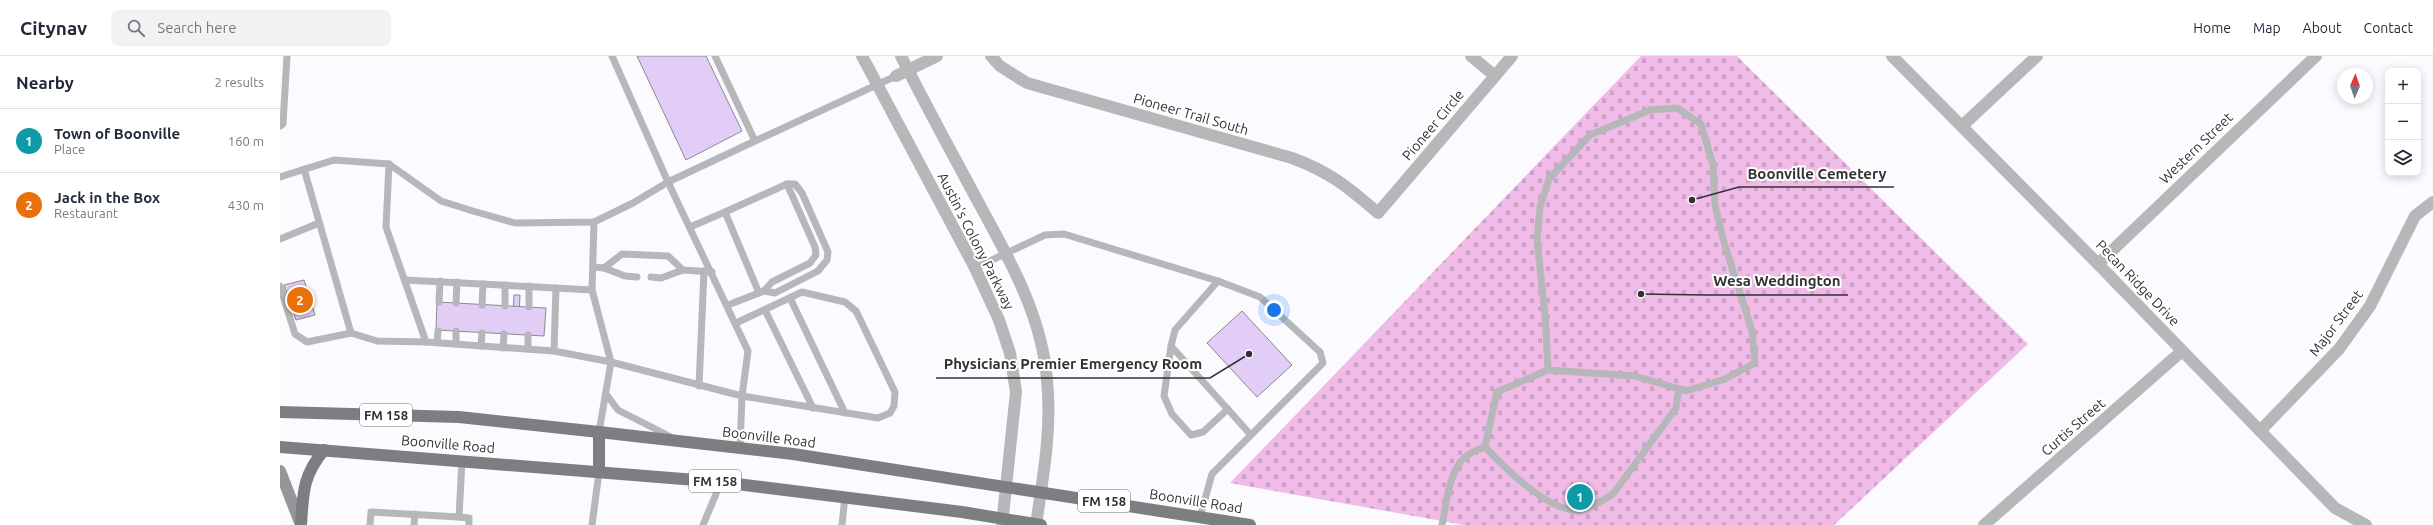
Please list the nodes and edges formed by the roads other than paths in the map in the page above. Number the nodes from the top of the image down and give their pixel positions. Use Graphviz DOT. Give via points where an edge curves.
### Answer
graph roads {
  1 [pos="287,56"];
  2 [pos="612,56"];
  3 [pos="715,56"];
  4 [pos="862,56"];
  5 [pos="901,56"];
  6 [pos="937,56"];
  7 [pos="991,56"];
  8 [pos="1471,56"];
  9 [pos="1512,56"];
  10 [pos="1892,56"];
  11 [pos="2036,56"];
  12 [pos="2316,56"];
  13 [pos="908,71"];
  14 [pos="896,76"];
  15 [pos="1495,76"];
  16 [pos="877,84"];
  17 [pos="280,126"];
  18 [pos="1962,126"];
  19 [pos="755,141"];
  20 [pos="389,164"];
  21 [pos="304,170"];
  22 [pos="280,177"];
  23 [pos="668,182"];
  24 [pos="786,184"];
  25 [pos="2433,202"];
  26 [pos="725,212"];
  27 [pos="1378,213"];
  28 [pos="594,222"];
  29 [pos="320,223"];
  30 [pos="690,227"];
  31 [pos="280,239"];
  32 [pos="1007,254"];
  33 [pos="2098,264"];
  34 [pos="594,267"];
  35 [pos="604,268"];
  36 [pos="975,268"];
  37 [pos="683,270"];
  38 [pos="704,272"];
  39 [pos="712,272"];
  40 [pos="637,277"];
  41 [pos="651,277"];
  42 [pos="405,280"];
  43 [pos="440,281"];
  44 [pos="1218,281"];
  45 [pos="457,282"];
  46 [pos="483,284"];
  47 [pos="505,285"];
  48 [pos="280,286"];
  49 [pos="529,286"];
  50 [pos="556,288"];
  51 [pos="592,290"];
  52 [pos="761,292"];
  53 [pos="790,298"];
  54 [pos="439,302"];
  55 [pos="456,303"];
  56 [pos="482,305"];
  57 [pos="505,306"];
  58 [pos="728,306"];
  59 [pos="529,307"];
  60 [pos="765,310"];
  61 [pos="736,324"];
  62 [pos="438,330"];
  63 [pos="456,331"];
  64 [pos="351,333"];
  65 [pos="482,333"];
  66 [pos="504,334"];
  67 [pos="528,335"];
  68 [pos="426,342"];
  69 [pos="437,342"];
  70 [pos="456,344"];
  71 [pos="481,346"];
  72 [pos="1171,346"];
  73 [pos="503,348"];
  74 [pos="528,349"];
  75 [pos="554,351"];
  76 [pos="2182,351"];
  77 [pos="611,362"];
  78 [pos="1548,370"];
  79 [pos="700,386"];
  80 [pos="1680,389"];
  81 [pos="606,394"];
  82 [pos="742,396"];
  83 [pos="813,408"];
  84 [pos="1228,409"];
  85 [pos="280,412"];
  86 [pos="845,413"];
  87 [pos="2260,431"];
  88 [pos="599,432"];
  89 [pos="1250,434"];
  90 [pos="679,441"];
  91 [pos="280,447"];
  92 [pos="1485,447"];
  93 [pos="740,448"];
  94 [pos="324,450"];
  95 [pos="462,460"];
  96 [pos="280,471"];
  97 [pos="599,472"];
  98 [pos="721,482"];
  99 [pos="1007,486"];
  100 [pos="1040,492"];
  101 [pos="845,496"];
  102 [pos="415,514"];
  103 [pos="460,517"];
  104 [pos="1200,517"];
  105 [pos="1003,521"];
  106 [pos="301,525"];
  107 [pos="370,525"];
  108 [pos="414,525"];
  109 [pos="469,525"];
  110 [pos="592,525"];
  111 [pos="703,525"];
  112 [pos="842,525"];
  113 [pos="1038,525"];
  114 [pos="1250,525"];
  115 [pos="1442,525"];
  116 [pos="1984,525"];
  117 [pos="2366,525"];
  1 -- 17 [label="lane" via="283,124"];
  2 -- 23 [label="lane"];
  3 -- 19 [label="lane"];
  4 -- 16 [label="street, Austin's Colony Parkway"];
  5 -- 13 [label="street, Austin's Colony Parkway"];
  6 -- 13 [label="street"];
  7 -- 27 [label="street, Pioneer Trail South" via="1000,66 1027,83 1292,158 1320,169 1346,185"];
  8 -- 15 [label="street"];
  9 -- 15 [label="street, Pioneer Circle"];
  10 -- 18 [label="street, Pecan Ridge Drive"];
  11 -- 18 [label="street"];
  12 -- 33 [label="street, Western Street"];
  13 -- 14 [label="street"];
  13 -- 32 [label="street, Austin's Colony Parkway"];
  14 -- 16 [label="lane"];
  15 -- 27 [label="street, Pioneer Circle"];
  16 -- 19 [label="lane"];
  16 -- 36 [label="street, Austin's Colony Parkway"];
  18 -- 33 [label="street, Pecan Ridge Drive"];
  19 -- 23 [label="lane"];
  20 -- 21 [label="lane" via="334,160"];
  20 -- 28 [label="lane" via="440,201 515,223"];
  20 -- 42 [label="lane" via="386,228"];
  21 -- 22 [label="lane"];
  21 -- 29 [label="lane"];
  23 -- 28 [label="lane"];
  23 -- 30 [label="lane"];
  24 -- 26 [label="lane"];
  24 -- 52 [label="lane" via="816,255 810,263 772,282"];
  24 -- 52 [label="lane" via="795,184 802,193 826,245 827,260 818,272 800,281 775,293"];
  25 -- 87 [label="street, Major Street" via="2415,216 2370,306 2339,349"];
  26 -- 30 [label="lane"];
  26 -- 52 [label="lane"];
  28 -- 34 [label="lane"];
  29 -- 31 [label="lane"];
  29 -- 64 [label="lane"];
  30 -- 39 [label="lane"];
  32 -- 36 [label="lane"];
  32 -- 44 [label="lane" via="1044,235 1064,234"];
  32 -- 100 [label="street, Austin's Colony Parkway" via="1036,323 1047,379 1048,441"];
  33 -- 76 [label="street, Pecan Ridge Drive"];
  34 -- 35 [label="lane"];
  34 -- 51 [label="lane"];
  35 -- 37 [label="lane" via="622,254 668,256"];
  35 -- 40 [label="lane" via="625,276"];
  36 -- 99 [label="street, Austin's Colony Parkway" via="999,320 1010,353 1016,392"];
  37 -- 38 [label="lane"];
  37 -- 41 [label="lane" via="661,278"];
  38 -- 39 [label="lane"];
  38 -- 79 [label="lane"];
  39 -- 58 [label="lane"];
  42 -- 43 [label="lane"];
  42 -- 68 [label="lane"];
  43 -- 45 [label="lane"];
  43 -- 54 [label="lane"];
  44 -- 72 [label="lane" via="1175,330"];
  44 -- 89 [label="lane" via="1260,297 1320,352 1323,363"];
  45 -- 46 [label="lane"];
  45 -- 55 [label="lane"];
  46 -- 47 [label="lane"];
  46 -- 56 [label="lane"];
  47 -- 49 [label="lane"];
  47 -- 57 [label="lane"];
  48 -- 64 [label="lane" via="295,334 307,342"];
  49 -- 50 [label="lane"];
  49 -- 59 [label="lane"];
  50 -- 51 [label="lane"];
  50 -- 75 [label="lane"];
  51 -- 77 [label="lane"];
  52 -- 58 [label="lane"];
  53 -- 60 [label="lane"];
  53 -- 86 [label="lane"];
  53 -- 86 [label="lane" via="802,292 852,305 895,392 894,406 890,413 878,418"];
  58 -- 61 [label="lane"];
  60 -- 61 [label="lane"];
  60 -- 83 [label="lane"];
  61 -- 82 [label="lane" via="748,351"];
  62 -- 69 [label="lane"];
  63 -- 70 [label="lane"];
  64 -- 68 [label="lane" via="377,341"];
  65 -- 71 [label="lane"];
  66 -- 73 [label="lane"];
  67 -- 74 [label="lane"];
  68 -- 69 [label="lane"];
  69 -- 70 [label="lane"];
  70 -- 71 [label="lane"];
  71 -- 73 [label="lane"];
  72 -- 84 [label="lane"];
  72 -- 84 [label="lane" via="1164,396 1172,414 1191,435 1203,432"];
  73 -- 74 [label="lane"];
  74 -- 75 [label="lane"];
  75 -- 77 [label="lane"];
  76 -- 87 [label="street, Pecan Ridge Drive"];
  76 -- 116 [label="street, Curtis Street"];
  77 -- 79 [label="lane"];
  77 -- 81 [label="lane"];
  78 -- 80 [label="lane" via="1635,376"];
  78 -- 80 [label="lane" via="1537,240 1540,207 1549,179 1590,135 1650,110 1677,108 1701,124 1712,165 1715,204 1723,239 1752,331 1754,363 1725,380 1686,391"];
  78 -- 92 [label="lane" via="1496,392"];
  79 -- 82 [label="lane"];
  80 -- 92 [label="lane" via="1676,408 1613,494 1578,510 1559,506 1516,478"];
  81 -- 88 [label="lane"];
  81 -- 90 [label="lane" via="618,410"];
  82 -- 83 [label="lane"];
  82 -- 93 [label="lane"];
  83 -- 86 [label="lane"];
  84 -- 89 [label="lane"];
  85 -- 88 [label="main road, Boonville Road / FM 158" via="459,417"];
  87 -- 117 [label="street, Pecan Ridge Drive" via="2335,508"];
  88 -- 90 [label="main road, Boonville Road / FM 158"];
  88 -- 97 [label="main road"];
  89 -- 104 [label="lane" via="1212,474"];
  90 -- 93 [label="main road, Boonville Road / FM 158"];
  91 -- 94 [label="main road, Boonville Road / FM 158"];
  92 -- 115 [label="lane" via="1472,452 1459,463 1448,495"];
  93 -- 99 [label="main road, Boonville Road / FM 158"];
  94 -- 95 [label="main road, Boonville Road / FM 158"];
  94 -- 106 [label="main road" via="314,463 303,486"];
  95 -- 97 [label="main road, Boonville Road / FM 158"];
  95 -- 103 [label="lane"];
  96 -- 106 [label="main road"];
  97 -- 98 [label="main road, Boonville Road / FM 158"];
  97 -- 110 [label="lane"];
  98 -- 101 [label="main road, Boonville Road / FM 158"];
  98 -- 111 [label="lane"];
  99 -- 100 [label="main road, Boonville Road / FM 158"];
  99 -- 105 [label="street, Austin's Colony Parkway"];
  100 -- 104 [label="main road, Boonville Road / FM 158"];
  100 -- 113 [label="street, Austin's Colony Parkway"];
  101 -- 105 [label="main road, Boonville Road / FM 158"];
  101 -- 112 [label="lane"];
  102 -- 103 [label="lane"];
  102 -- 107 [label="lane" via="371,512"];
  102 -- 108 [label="lane"];
  103 -- 109 [label="lane" via="469,518"];
  104 -- 114 [label="main road, Boonville Road / FM 158"];
  105 -- 113 [label="main road, Boonville Road / FM 158"];
}
